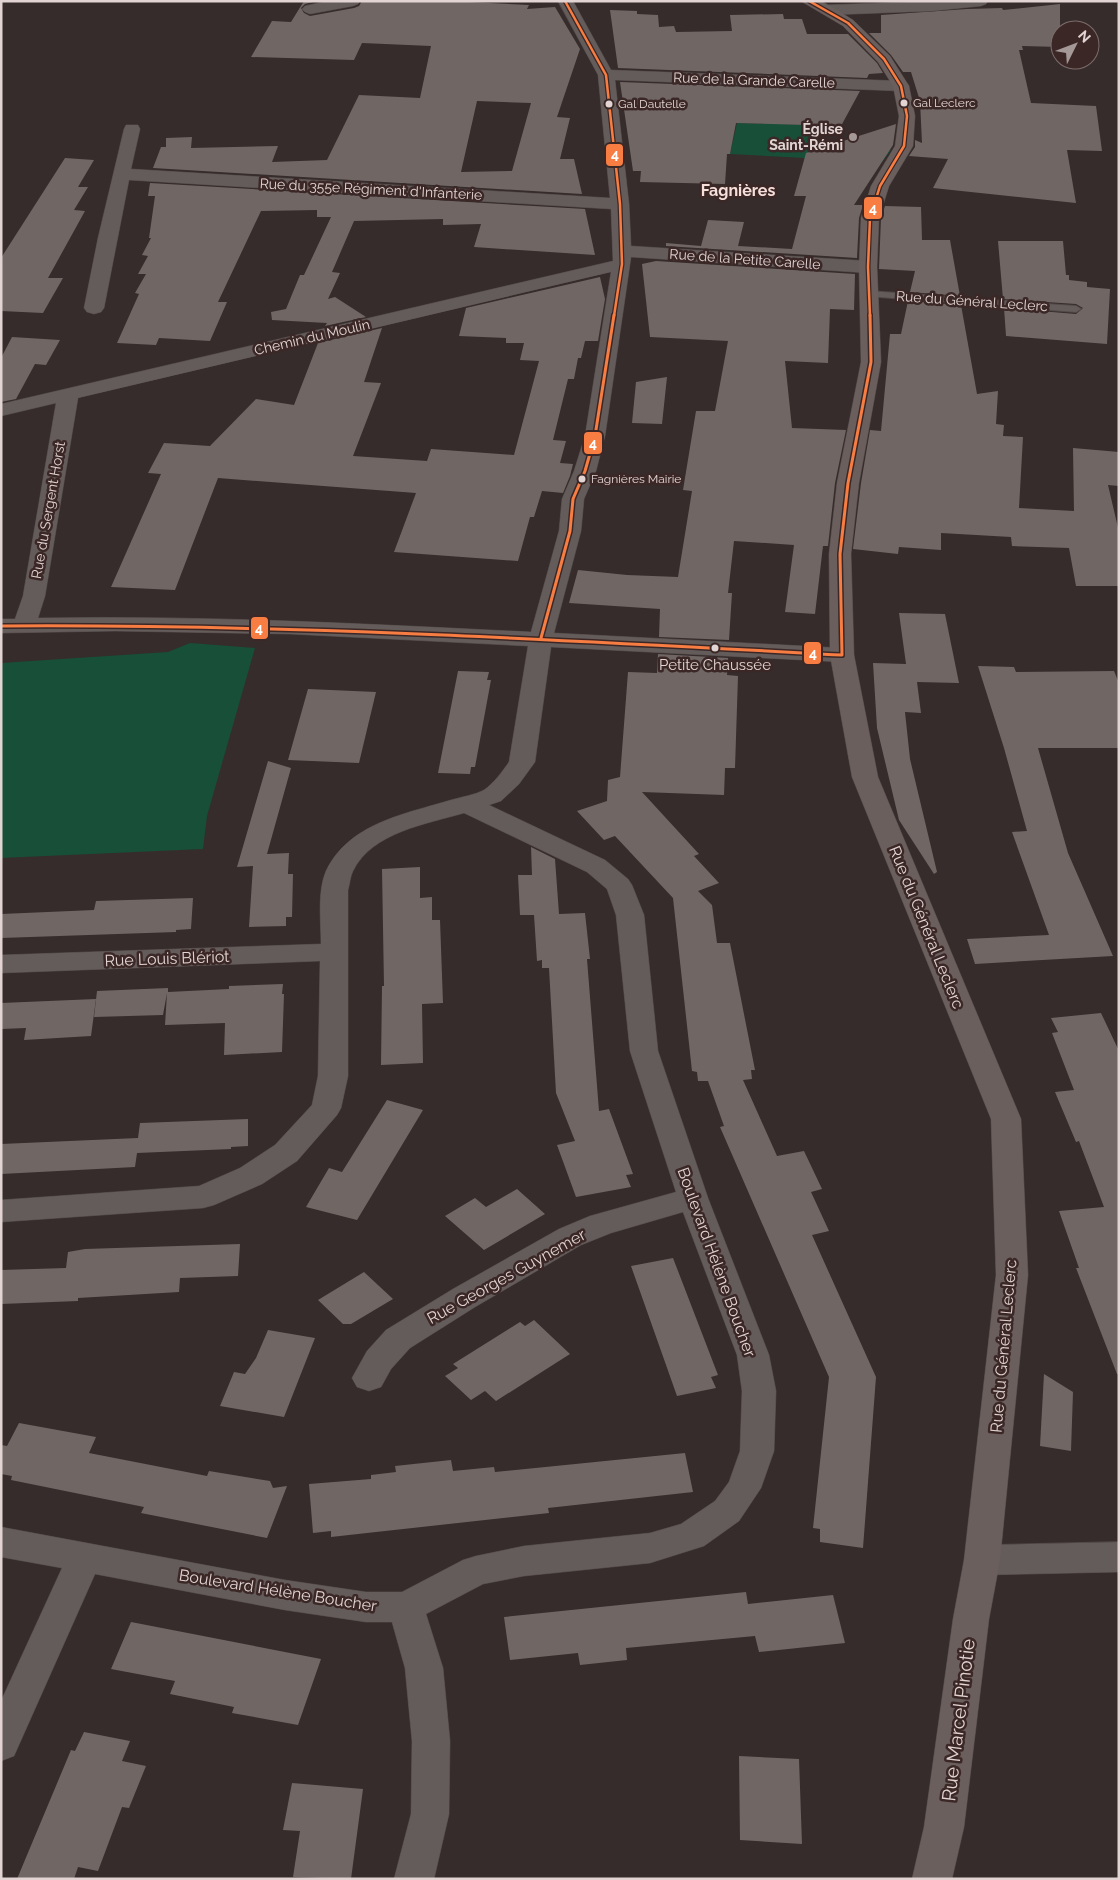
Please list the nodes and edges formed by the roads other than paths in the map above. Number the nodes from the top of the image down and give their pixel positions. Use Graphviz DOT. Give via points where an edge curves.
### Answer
graph roads {
  1 [pos="353,1"];
  2 [pos="565,1"];
  3 [pos="808,1"];
  4 [pos="981,1"];
  5 [pos="310,9"];
  6 [pos="827,10"];
  7 [pos="606,75"];
  8 [pos="901,86"];
  9 [pos="132,129"];
  10 [pos="122,174"];
  11 [pos="620,204"];
  12 [pos="622,257"];
  13 [pos="868,267"];
  14 [pos="869,294"];
  15 [pos="94,308"];
  16 [pos="1076,309"];
  17 [pos="68,394"];
  18 [pos="1,410"];
  19 [pos="13,626"];
  20 [pos="541,638"];
  21 [pos="842,655"];
  22 [pos="466,804"];
  23 [pos="333,952"];
  24 [pos="1,964"];
  25 [pos="693,1198"];
  26 [pos="1,1211"];
  27 [pos="369,1378"];
  28 [pos="1,1542"];
  29 [pos="84,1558"];
  30 [pos="1119,1558"];
  31 [pos="982,1560"];
  32 [pos="406,1608"];
  33 [pos="1,1744"];
  34 [pos="414,1879"];
  35 [pos="932,1879"];
  1 -- 5 [label="street"];
  2 -- 7 [label="street"];
  3 -- 6 [label="street, Rue du Général Leclerc"];
  4 -- 6 [label="street"];
  6 -- 8 [label="street, Rue du Général Leclerc" via="848,23 873,47"];
  7 -- 8 [label="street, Rue de la Grande Carelle"];
  7 -- 11 [label="street"];
  8 -- 13 [label="street, Rue du Général Leclerc" via="906,137 874,204 870,218"];
  9 -- 10 [label="street"];
  10 -- 11 [label="street, Rue du 355e Régiment d'Infanterie"];
  10 -- 15 [label="street"];
  11 -- 12 [label="street"];
  12 -- 13 [label="street, Rue de la Petite Carelle"];
  12 -- 17 [label="street, Chemin du Moulin"];
  12 -- 20 [label="street" via="595,436 574,499 570,531"];
  13 -- 14 [label="street, Rue du Général Leclerc"];
  14 -- 16 [label="lane, Rue du Général Leclerc"];
  14 -- 21 [label="street, Rue du Général Leclerc" via="871,362 848,483 840,554"];
  17 -- 18 [label="street, Chemin du Moulin"];
  17 -- 19 [label="street, Rue du Sergent Horst" via="34,596"];
  19 -- 20 [label="street" via="281,627"];
  20 -- 21 [label="street"];
  20 -- 22 [label="street" via="522,762 492,796"];
  21 -- 31 [label="street, Rue du Général Leclerc" via="865,777 1006,1119 1012,1275"];
  22 -- 23 [label="street" via="394,826 376,834 349,856 339,872 335,890"];
  22 -- 25 [label="street, Boulevard Hélène Boucher" via="596,866 619,885 630,915 644,1051"];
  23 -- 24 [label="street, Rue Louis Blériot"];
  23 -- 26 [label="street" via="333,1076 326,1108 286,1153 251,1176 203,1197"];
  25 -- 27 [label="street, Rue Georges Guynemer" via="601,1224 570,1237 398,1339 379,1360"];
  25 -- 32 [label="street, Boulevard Hélène Boucher" via="753,1355 759,1392 757,1451 744,1488 727,1511 692,1536 650,1548 524,1561 476,1571"];
  28 -- 29 [label="street, Boulevard Hélène Boucher"];
  29 -- 32 [label="street, Boulevard Hélène Boucher" via="357,1606"];
  29 -- 33 [label="street"];
  30 -- 31 [label="street"];
  31 -- 35 [label="street, Rue Marcel Pinotie" via="971,1619 944,1827"];
  32 -- 34 [label="street" via="424,1668 431,1742 430,1814"];
}
